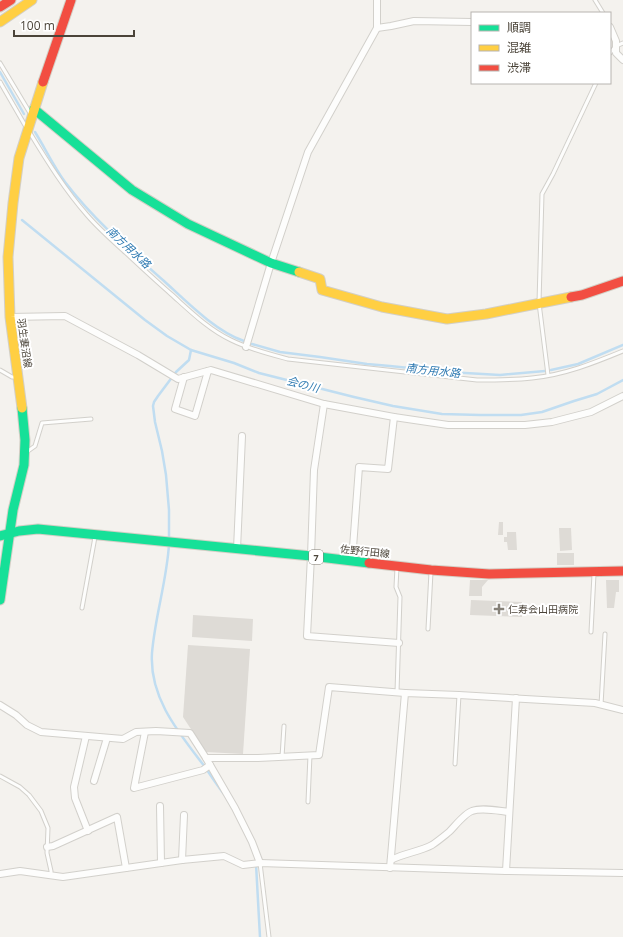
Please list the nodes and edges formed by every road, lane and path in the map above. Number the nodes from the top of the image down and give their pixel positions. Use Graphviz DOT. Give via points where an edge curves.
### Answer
graph roads {
  1 [pos="11,0"];
  2 [pos="32,0"];
  3 [pos="71,0"];
  4 [pos="377,0"];
  5 [pos="596,0"];
  6 [pos="0,7"];
  7 [pos="602,12"];
  8 [pos="0,22"];
  9 [pos="471,22"];
  10 [pos="377,28"];
  11 [pos="611,29"];
  12 [pos="623,43"];
  13 [pos="616,46"];
  14 [pos="611,52"];
  15 [pos="623,60"];
  16 [pos="0,63"];
  17 [pos="0,82"];
  18 [pos="596,84"];
  19 [pos="33,112"];
  20 [pos="28,130"];
  21 [pos="271,263"];
  22 [pos="623,281"];
  23 [pos="538,304"];
  24 [pos="10,317"];
  25 [pos="246,347"];
  26 [pos="623,350"];
  27 [pos="0,370"];
  28 [pos="208,371"];
  29 [pos="548,375"];
  30 [pos="18,376"];
  31 [pos="184,377"];
  32 [pos="623,396"];
  33 [pos="324,404"];
  34 [pos="394,417"];
  35 [pos="91,419"];
  36 [pos="242,436"];
  37 [pos="25,453"];
  38 [pos="10,533"];
  39 [pos="96,535"];
  40 [pos="0,536"];
  41 [pos="237,549"];
  42 [pos="311,556"];
  43 [pos="352,561"];
  44 [pos="397,566"];
  45 [pos="431,570"];
  46 [pos="623,571"];
  47 [pos="594,572"];
  48 [pos="0,600"];
  49 [pos="82,608"];
  50 [pos="428,629"];
  51 [pos="591,632"];
  52 [pos="605,634"];
  53 [pos="399,643"];
  54 [pos="397,692"];
  55 [pos="406,693"];
  56 [pos="458,695"];
  57 [pos="516,698"];
  58 [pos="601,704"];
  59 [pos="0,705"];
  60 [pos="623,710"];
  61 [pos="284,726"];
  62 [pos="145,732"];
  63 [pos="86,736"];
  64 [pos="107,738"];
  65 [pos="310,755"];
  66 [pos="282,757"];
  67 [pos="206,758"];
  68 [pos="455,764"];
  69 [pos="210,765"];
  70 [pos="0,776"];
  71 [pos="94,781"];
  72 [pos="308,802"];
  73 [pos="160,806"];
  74 [pos="509,812"];
  75 [pos="184,815"];
  76 [pos="88,831"];
  77 [pos="47,848"];
  78 [pos="182,860"];
  79 [pos="391,860"];
  80 [pos="161,863"];
  81 [pos="260,863"];
  82 [pos="126,868"];
  83 [pos="390,868"];
  84 [pos="506,871"];
  85 [pos="623,873"];
  86 [pos="0,874"];
  87 [pos="51,875"];
  88 [pos="269,937"];
  1 -- 6 [label="main road"];
  2 -- 8 [label="main road"];
  3 -- 19 [label="main road, 羽生妻沼線"];
  4 -- 10 [label="street"];
  5 -- 7 [label="lane"];
  9 -- 10 [label="street" via="414,21"];
  10 -- 21 [label="street" via="308,152"];
  11 -- 13 [label="street"];
  12 -- 13 [label="lane"];
  13 -- 14 [label="lane"];
  13 -- 15 [label="street" via="616,53"];
  16 -- 19 [label="lane"];
  17 -- 20 [label="lane"];
  18 -- 23 [label="lane" via="542,194"];
  19 -- 20 [label="main road, 羽生妻沼線"];
  19 -- 21 [label="main road" via="132,190 188,224"];
  20 -- 24 [label="main road, 羽生妻沼線" via="20,158 13,203 8,257"];
  20 -- 25 [label="lane" via="65,187 113,242 203,322"];
  21 -- 23 [label="main road" via="320,279 322,290 382,307 447,319"];
  21 -- 25 [label="street"];
  22 -- 23 [label="main road" via="582,295"];
  23 -- 29 [label="lane"];
  24 -- 30 [label="main road, 羽生妻沼線"];
  24 -- 31 [label="street" via="65,316 178,379"];
  25 -- 29 [label="lane" via="288,359 477,380"];
  26 -- 29 [label="lane" via="577,369"];
  27 -- 30 [label="lane" via="12,377"];
  28 -- 31 [label="street"];
  28 -- 31 [label="street" via="195,416 175,409"];
  28 -- 33 [label="street"];
  30 -- 37 [label="main road, 羽生妻沼線"];
  32 -- 34 [label="street" via="591,412 552,422 525,425 448,425"];
  33 -- 34 [label="street"];
  33 -- 42 [label="street" via="314,470"];
  34 -- 43 [label="street" via="388,469 359,467"];
  35 -- 37 [label="lane" via="42,423 35,446"];
  36 -- 41 [label="street"];
  37 -- 38 [label="main road, 羽生妻沼線"];
  38 -- 39 [label="main road, 佐野行田線 / 7" via="38,529"];
  38 -- 40 [label="main road, 7"];
  38 -- 48 [label="main road, 羽生妻沼線"];
  39 -- 41 [label="main road, 佐野行田線 / 7"];
  39 -- 49 [label="lane"];
  41 -- 42 [label="main road, 佐野行田線 / 7"];
  42 -- 43 [label="main road, 佐野行田線 / 7"];
  42 -- 53 [label="street" via="307,636"];
  43 -- 44 [label="main road, 佐野行田線 / 7"];
  44 -- 45 [label="main road, 佐野行田線 / 7"];
  44 -- 53 [label="lane" via="396,587 400,598"];
  45 -- 47 [label="main road, 佐野行田線 / 7" via="489,574"];
  45 -- 50 [label="lane"];
  46 -- 47 [label="main road, 佐野行田線 / 7"];
  47 -- 51 [label="lane"];
  52 -- 58 [label="lane"];
  53 -- 54 [label="lane"];
  54 -- 55 [label="street"];
  54 -- 65 [label="street" via="329,687 318,755"];
  55 -- 56 [label="street"];
  55 -- 79 [label="street"];
  56 -- 57 [label="street"];
  56 -- 68 [label="lane"];
  57 -- 58 [label="street"];
  57 -- 74 [label="street"];
  58 -- 60 [label="street"];
  59 -- 63 [label="street" via="41,732"];
  61 -- 66 [label="lane"];
  62 -- 64 [label="street" via="136,732 123,739"];
  62 -- 67 [label="street" via="190,733"];
  62 -- 69 [label="street" via="134,788 203,770"];
  63 -- 64 [label="street"];
  63 -- 76 [label="street" via="74,787 75,798"];
  64 -- 71 [label="street"];
  65 -- 66 [label="street"];
  65 -- 72 [label="lane"];
  66 -- 67 [label="street"];
  67 -- 69 [label="street"];
  69 -- 81 [label="street" via="236,808"];
  70 -- 77 [label="lane" via="20,787 42,811 48,828"];
  73 -- 80 [label="street"];
  74 -- 79 [label="street" via="488,809 471,811 432,845"];
  74 -- 84 [label="street"];
  75 -- 78 [label="street"];
  76 -- 77 [label="street"];
  76 -- 82 [label="street" via="117,817"];
  77 -- 87 [label="lane"];
  78 -- 80 [label="street"];
  78 -- 81 [label="street" via="224,856 243,865"];
  79 -- 83 [label="street"];
  80 -- 82 [label="street"];
  81 -- 83 [label="street"];
  81 -- 88 [label="lane"];
  82 -- 87 [label="street" via="63,877"];
  83 -- 84 [label="street"];
  84 -- 85 [label="street"];
  86 -- 87 [label="street" via="20,872"];
}
